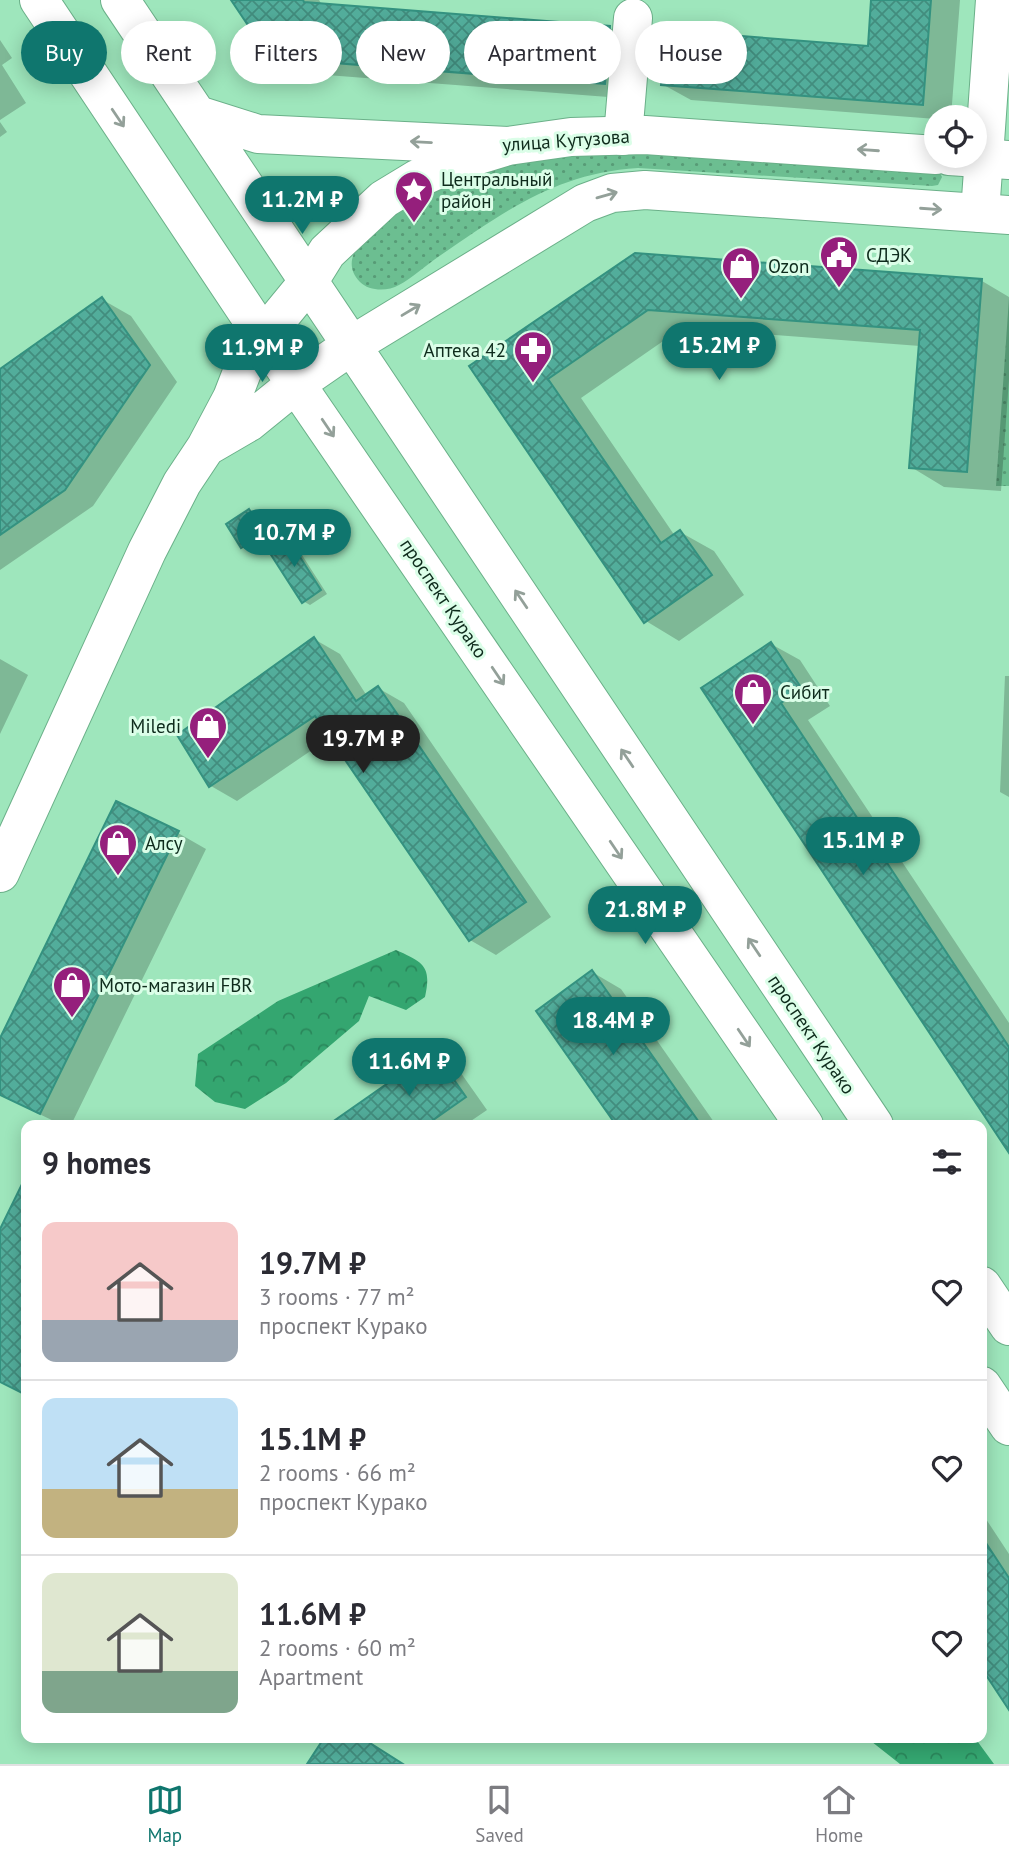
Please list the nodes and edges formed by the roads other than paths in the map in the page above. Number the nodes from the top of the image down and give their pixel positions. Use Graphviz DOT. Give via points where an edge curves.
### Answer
graph roads {
  1 [pos="39,0"];
  2 [pos="120,0"];
  3 [pos="995,0"];
  4 [pos="632,18"];
  5 [pos="986,105"];
  6 [pos="198,116"];
  7 [pos="623,136"];
  8 [pos="508,146"];
  9 [pos="924,154"];
  10 [pos="984,168"];
  11 [pos="995,214"];
  12 [pos="309,281"];
  13 [pos="263,336"];
  14 [pos="352,345"];
  15 [pos="297,383"];
  16 [pos="206,447"];
  17 [pos="0,873"];
  18 [pos="801,1120"];
  19 [pos="871,1120"];
  20 [pos="987,1293"];
  21 [pos="1009,1326"];
  22 [pos="987,1393"];
  23 [pos="1009,1426"];
  1 -- 13 [label="main road, проспект Курако, one-way"];
  2 -- 6 [label="main road, проспект Курако"];
  3 -- 5 [label="main road"];
  4 -- 7 [label="main road"];
  8 -- 6 [label="main road, улица Кутузова, one-way" via="258,134"];
  6 -- 12 [label="main road, проспект Курако"];
  7 -- 8 [label="main road, улица Кутузова" via="571,137"];
  9 -- 7 [label="main road, улица Кутузова, one-way"];
  8 -- 12 [label="main road" via="452,163 384,199 327,252"];
  10 -- 11 [label="main road"];
  14 -- 11 [label="main road, one-way" via="584,203 612,192 645,190"];
  12 -- 13 [label="main road"];
  12 -- 14 [label="main road, проспект Курако"];
  13 -- 15 [label="main road, проспект Курако"];
  13 -- 16 [label="main road" via="249,354"];
  14 -- 15 [label="main road"];
  19 -- 14 [label="main road, проспект Курако, one-way"];
  15 -- 16 [label="main road" via="249,422"];
  15 -- 18 [label="main road, проспект Курако, one-way"];
  16 -- 17 [label="main road" via="182,482 147,551"];
  20 -- 21 [label="main road"];
  22 -- 23 [label="main road"];
}
